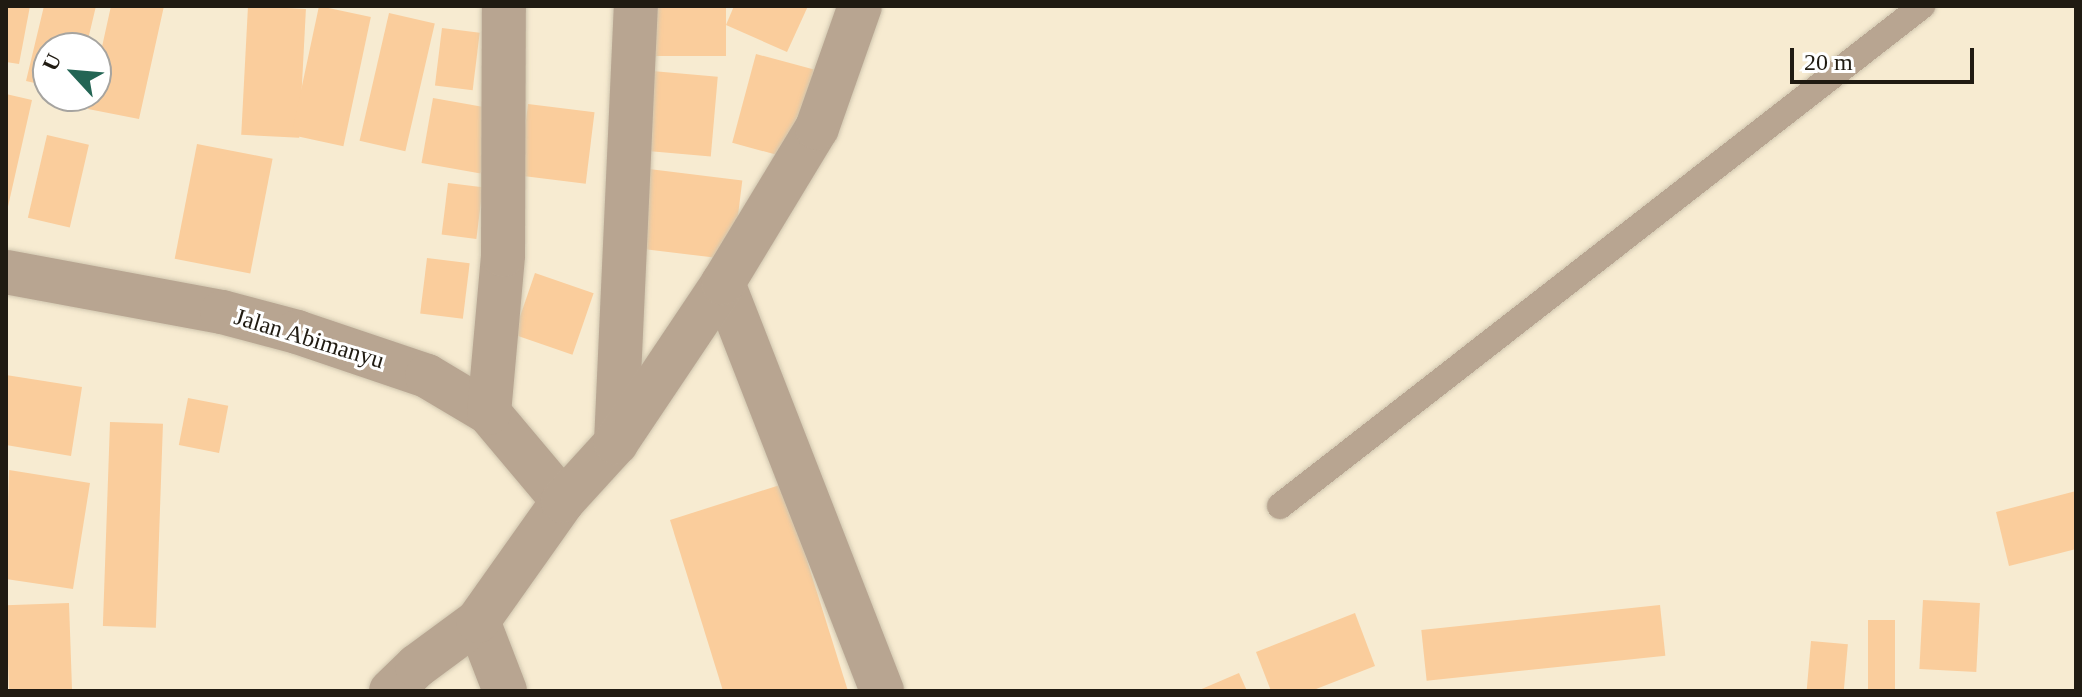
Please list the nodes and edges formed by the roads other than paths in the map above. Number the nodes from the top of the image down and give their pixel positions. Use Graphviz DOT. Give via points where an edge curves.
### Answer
graph roads {
  1 [pos="504,6"];
  2 [pos="636,6"];
  3 [pos="860,6"];
  4 [pos="1922,6"];
  5 [pos="6,272"];
  6 [pos="723,283"];
  7 [pos="489,413"];
  8 [pos="616,443"];
  9 [pos="563,501"];
  10 [pos="1280,506"];
  11 [pos="478,621"];
  12 [pos="391,691"];
  13 [pos="505,691"];
  14 [pos="882,691"];
  1 -- 7 [label="street" via="503,255"];
  2 -- 8 [label="street"];
  3 -- 6 [label="street" via="817,128"];
  4 -- 10 [label="lane"];
  5 -- 7 [label="street, Jalan Abimanyu" via="222,312 297,332 427,376"];
  6 -- 8 [label="street"];
  6 -- 14 [label="street"];
  7 -- 9 [label="street, Jalan Abimanyu"];
  8 -- 9 [label="street"];
  9 -- 11 [label="street"];
  11 -- 12 [label="street"];
  11 -- 13 [label="street"];
}
